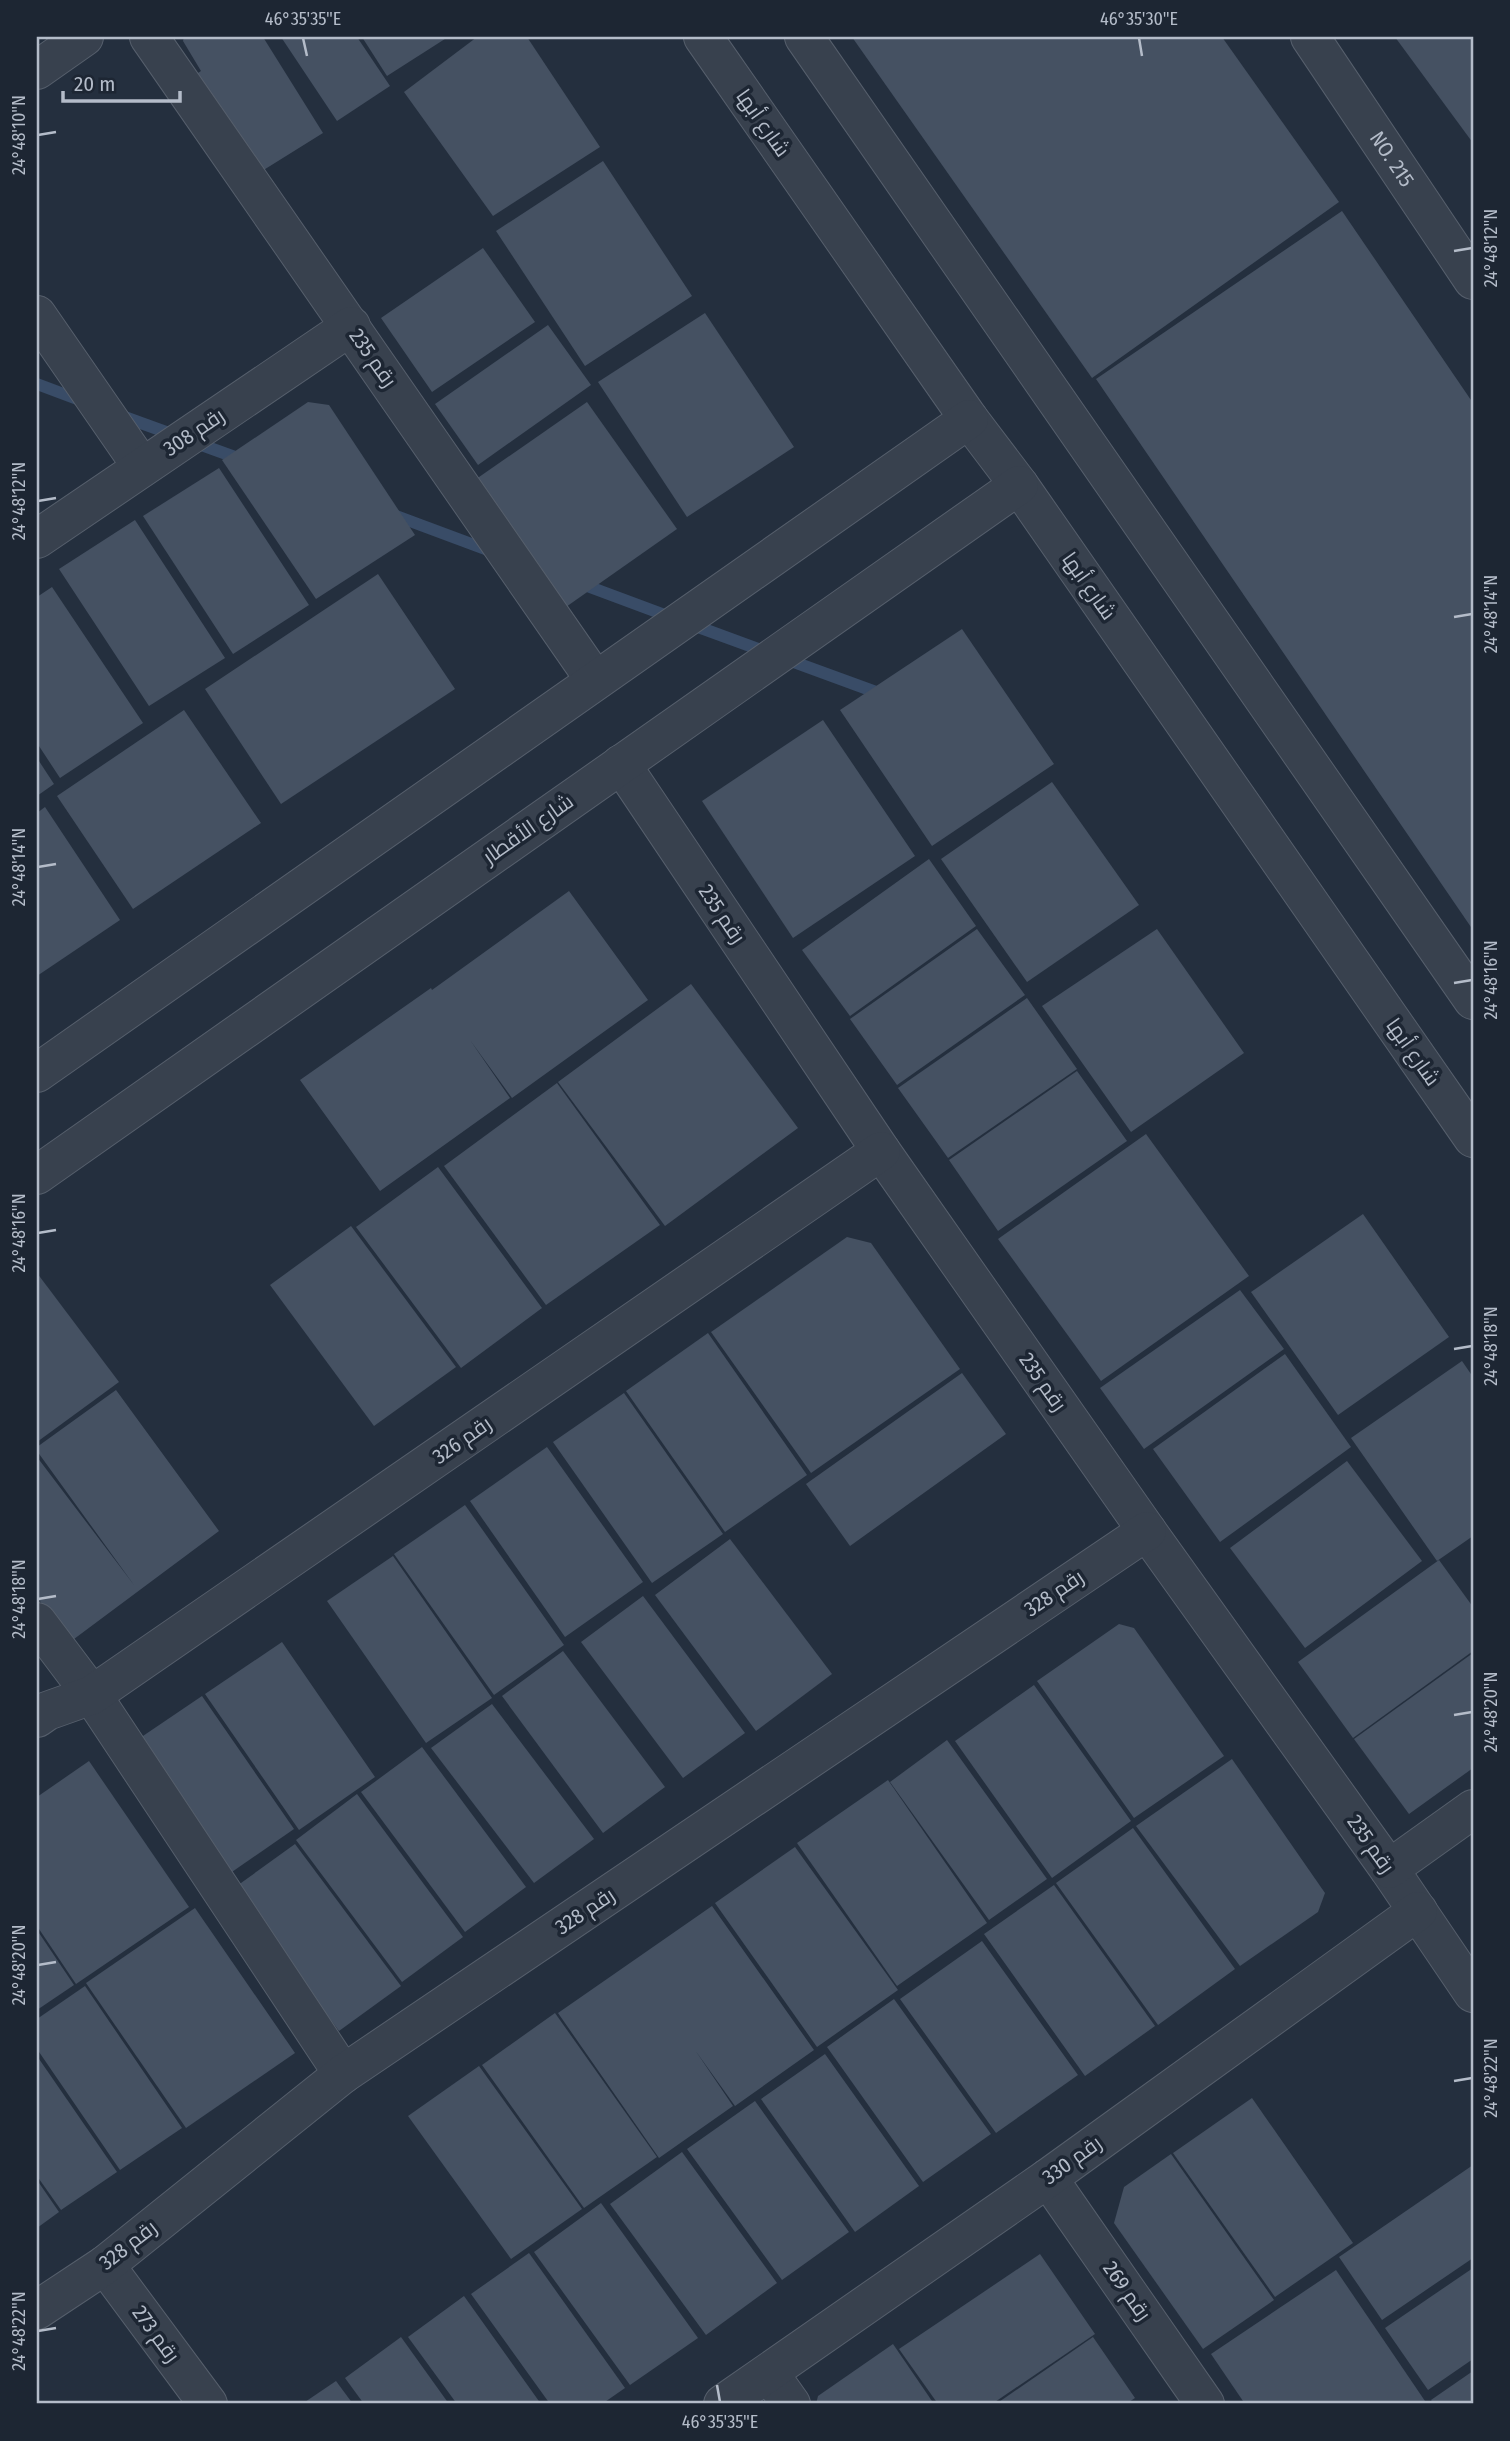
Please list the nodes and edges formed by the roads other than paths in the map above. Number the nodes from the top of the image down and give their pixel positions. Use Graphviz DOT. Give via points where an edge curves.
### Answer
graph roads {
  1 [pos="84,37"];
  2 [pos="149,37"];
  3 [pos="702,37"];
  4 [pos="803,37"];
  5 [pos="1310,37"];
  6 [pos="37,70"];
  7 [pos="1473,280"];
  8 [pos="37,315"];
  9 [pos="351,326"];
  10 [pos="969,419"];
  11 [pos="142,467"];
  12 [pos="1019,485"];
  13 [pos="37,539"];
  14 [pos="595,680"];
  15 [pos="621,764"];
  16 [pos="1473,1000"];
  17 [pos="37,1073"];
  18 [pos="1473,1138"];
  19 [pos="881,1151"];
  20 [pos="37,1175"];
  21 [pos="1147,1531"];
  22 [pos="37,1622"];
  23 [pos="92,1695"];
  24 [pos="37,1718"];
  25 [pos="1473,1809"];
  26 [pos="1389,1869"];
  27 [pos="1418,1911"];
  28 [pos="1473,1993"];
  29 [pos="343,2074"];
  30 [pos="1048,2178"];
  31 [pos="105,2265"];
  32 [pos="37,2310"];
  33 [pos="769,2374"];
  34 [pos="208,2404"];
  35 [pos="723,2404"];
  36 [pos="790,2404"];
  37 [pos="1205,2404"];
  1 -- 6 [label="street"];
  2 -- 9 [label="street, رقم 235"];
  3 -- 10 [label="street, شارع أبها"];
  4 -- 16 [label="street"];
  5 -- 7 [label="street, NO. 215"];
  8 -- 11 [label="street"];
  9 -- 11 [label="street, رقم 308"];
  9 -- 14 [label="street, رقم 235"];
  10 -- 12 [label="street, شارع أبها"];
  10 -- 14 [label="street"];
  11 -- 13 [label="street, رقم 308"];
  12 -- 15 [label="street, شارع الأقطار"];
  12 -- 18 [label="street, شارع أبها"];
  14 -- 17 [label="street"];
  15 -- 19 [label="street, رقم 235"];
  15 -- 20 [label="street, شارع الأقطار"];
  19 -- 21 [label="street, رقم 235"];
  19 -- 23 [label="street, رقم 326"];
  21 -- 26 [label="street, رقم 235"];
  21 -- 29 [label="street, رقم 328"];
  22 -- 23 [label="street"];
  23 -- 24 [label="street, رقم 326"];
  23 -- 29 [label="street"];
  25 -- 26 [label="street"];
  26 -- 27 [label="street, رقم 235"];
  27 -- 28 [label="street, رقم 235"];
  27 -- 30 [label="street, رقم 330"];
  29 -- 31 [label="street, رقم 328"];
  30 -- 33 [label="street, رقم 330"];
  30 -- 37 [label="street, رقم 269"];
  31 -- 32 [label="street, رقم 328"];
  31 -- 34 [label="street, رقم 273"];
  33 -- 35 [label="street, رقم 330"];
  33 -- 36 [label="street"];
}
